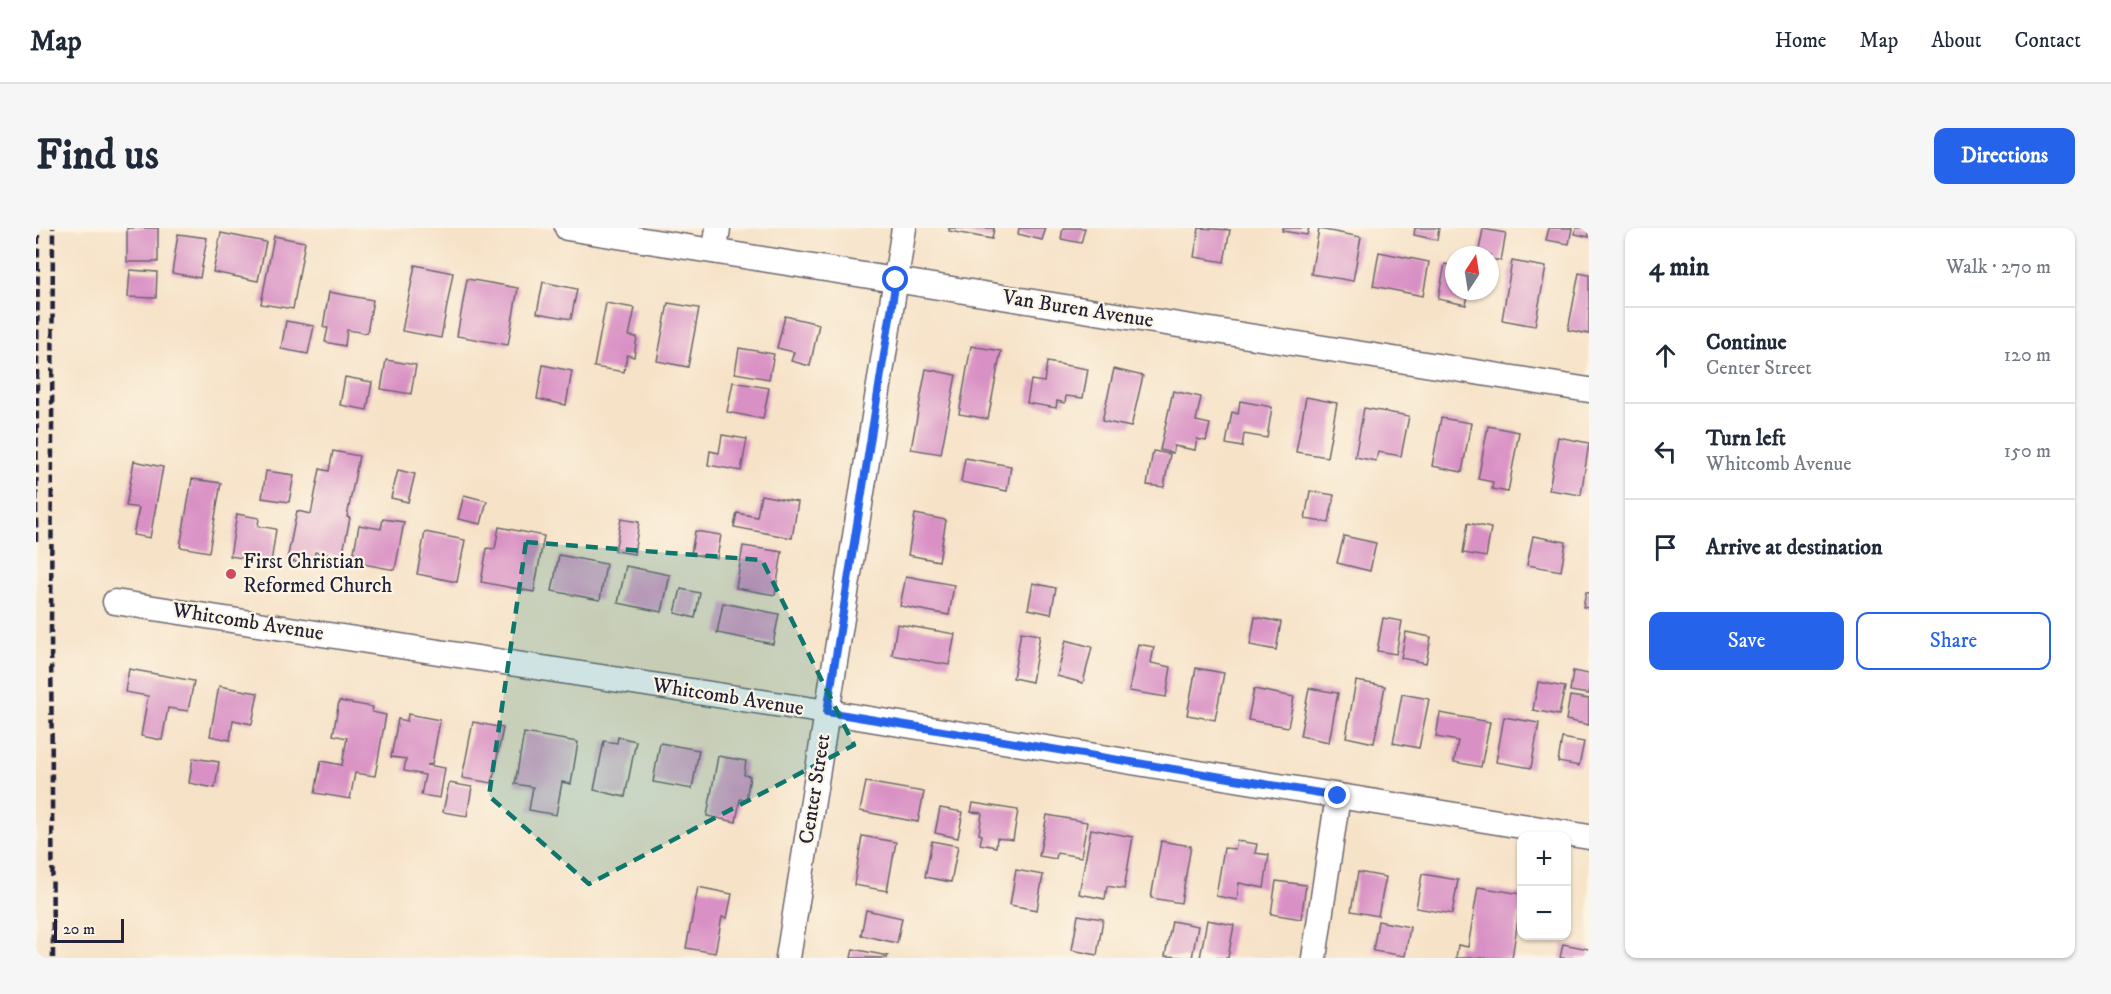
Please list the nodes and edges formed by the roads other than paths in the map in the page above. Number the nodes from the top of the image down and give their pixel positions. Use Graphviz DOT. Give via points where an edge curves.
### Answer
graph roads {
  1 [pos="567,228"];
  2 [pos="904,228"];
  3 [pos="717,240"];
  4 [pos="896,280"];
  5 [pos="1589,390"];
  6 [pos="115,602"];
  7 [pos="827,712"];
  8 [pos="1338,796"];
  9 [pos="1589,837"];
  10 [pos="788,958"];
  11 [pos="1314,958"];
  1 -- 3 [label="street, Van Buren Avenue"];
  2 -- 4 [label="street, Center Street"];
  3 -- 4 [label="street, Van Buren Avenue"];
  4 -- 5 [label="street, Van Buren Avenue"];
  4 -- 7 [label="street, Center Street"];
  6 -- 7 [label="street, Whitcomb Avenue"];
  7 -- 8 [label="street, Whitcomb Avenue"];
  7 -- 10 [label="street, Center Street"];
  8 -- 9 [label="street, Whitcomb Avenue"];
  8 -- 11 [label="street"];
}
